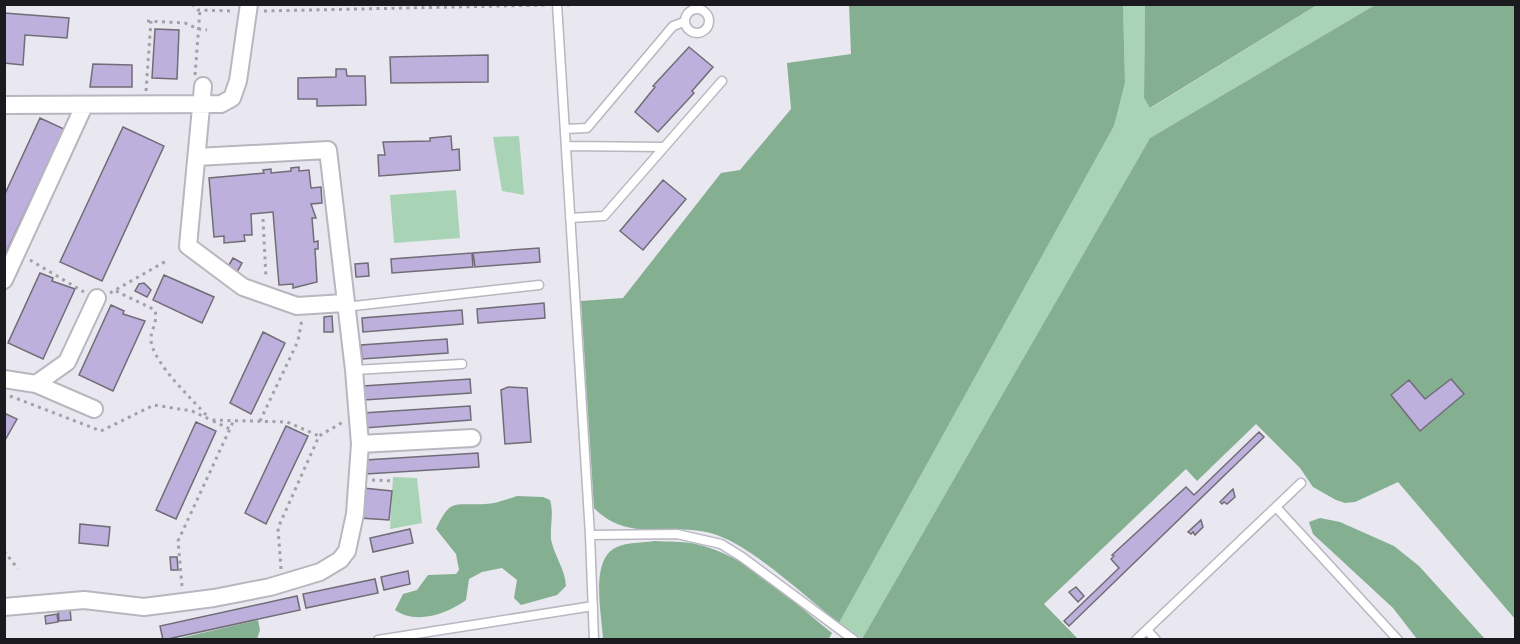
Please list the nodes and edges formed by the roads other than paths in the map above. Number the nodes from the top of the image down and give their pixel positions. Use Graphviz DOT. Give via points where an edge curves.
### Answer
graph roads {
  1 [pos="557,5"];
  2 [pos="248,9"];
  3 [pos="684,22"];
  4 [pos="722,81"];
  5 [pos="199,83"];
  6 [pos="4,105"];
  7 [pos="201,105"];
  8 [pos="84,106"];
  9 [pos="565,129"];
  10 [pos="566,146"];
  11 [pos="664,147"];
  12 [pos="197,157"];
  13 [pos="570,218"];
  14 [pos="4,280"];
  15 [pos="539,285"];
  16 [pos="97,297"];
  17 [pos="345,305"];
  18 [pos="462,364"];
  19 [pos="354,370"];
  20 [pos="4,379"];
  21 [pos="36,384"];
  22 [pos="94,409"];
  23 [pos="472,438"];
  24 [pos="360,444"];
  25 [pos="1301,483"];
  26 [pos="1276,507"];
  27 [pos="590,535"];
  28 [pos="593,606"];
  29 [pos="4,607"];
  30 [pos="1147,630"];
  31 [pos="378,639"];
  32 [pos="594,639"];
  33 [pos="854,639"];
  34 [pos="1136,639"];
  35 [pos="1156,639"];
  36 [pos="1398,639"];
  1 -- 9 [label="lane"];
  2 -- 7 [label="street" via="232,98 222,104"];
  3 -- 9 [label="lane" via="673,26 586,128"];
  4 -- 11 [label="lane"];
  5 -- 7 [label="street"];
  6 -- 8 [label="street"];
  7 -- 8 [label="street"];
  7 -- 12 [label="street"];
  8 -- 14 [label="street"];
  9 -- 10 [label="lane"];
  10 -- 11 [label="lane"];
  10 -- 13 [label="lane"];
  11 -- 13 [label="lane" via="604,216"];
  12 -- 17 [label="street" via="188,246 243,287 301,306"];
  12 -- 17 [label="street" via="328,150"];
  13 -- 27 [label="lane"];
  15 -- 17 [label="lane"];
  16 -- 21 [label="street" via="67,362"];
  17 -- 19 [label="street"];
  18 -- 19 [label="lane"];
  19 -- 24 [label="street"];
  20 -- 21 [label="street"];
  21 -- 22 [label="street"];
  23 -- 24 [label="street"];
  24 -- 29 [label="street" via="351,541 330,568 214,598 144,607 84,600"];
  25 -- 26 [label="lane"];
  26 -- 30 [label="lane"];
  26 -- 36 [label="lane"];
  27 -- 28 [label="lane"];
  27 -- 33 [label="lane" via="677,534 721,544"];
  28 -- 31 [label="lane"];
  28 -- 32 [label="lane"];
  30 -- 34 [label="lane"];
  30 -- 35 [label="lane"];
}
